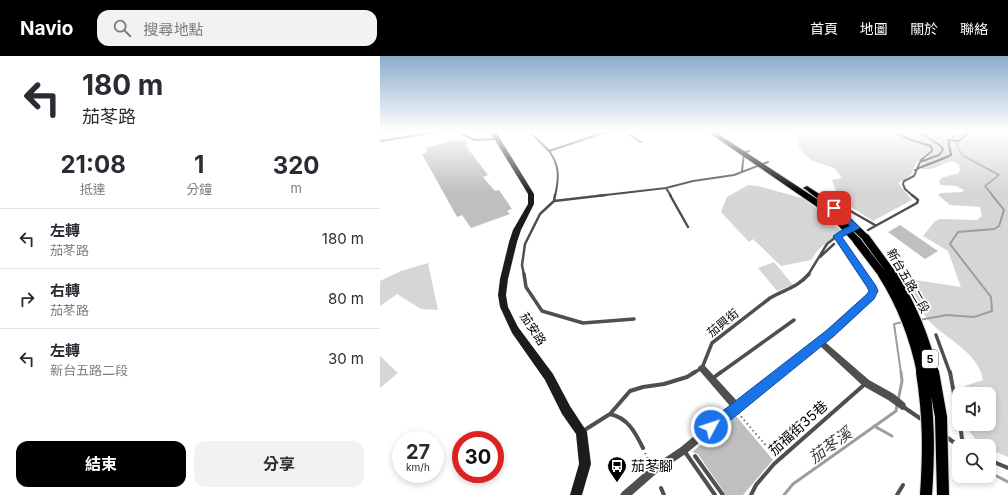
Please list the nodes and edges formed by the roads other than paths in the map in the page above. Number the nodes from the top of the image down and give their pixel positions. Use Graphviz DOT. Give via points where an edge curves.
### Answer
graph roads {
  1 [pos="505,152"];
  2 [pos="550,152"];
  3 [pos="746,152"];
  4 [pos="930,152"];
  5 [pos="941,152"];
  6 [pos="951,152"];
  7 [pos="920,162"];
  8 [pos="764,163"];
  9 [pos="915,170"];
  10 [pos="742,171"];
  11 [pos="666,188"];
  12 [pos="554,201"];
  13 [pos="834,208"];
  14 [pos="875,225"];
  15 [pos="688,228"];
  16 [pos="852,229"];
  17 [pos="837,236"];
  18 [pos="864,236"];
  19 [pos="834,244"];
  20 [pos="817,259"];
  21 [pos="634,319"];
  22 [pos="794,320"];
  23 [pos="936,335"];
  24 [pos="819,341"];
  25 [pos="702,368"];
  26 [pos="712,379"];
  27 [pos="866,383"];
  28 [pos="953,387"];
  29 [pos="902,406"];
  30 [pos="735,407"];
  31 [pos="610,414"];
  32 [pos="581,432"];
  33 [pos="952,441"];
  34 [pos="643,448"];
  35 [pos="684,450"];
  36 [pos="695,456"];
  37 [pos="996,463"];
  38 [pos="1008,468"];
  39 [pos="903,485"];
  40 [pos="661,488"];
  41 [pos="576,495"];
  42 [pos="625,495"];
  43 [pos="664,495"];
  44 [pos="715,495"];
  45 [pos="723,495"];
  46 [pos="751,495"];
  47 [pos="897,495"];
  48 [pos="926,495"];
  49 [pos="943,495"];
  1 -- 32 [label="street, 茄安路" via="531,194 531,204 517,230 504,279 504,307 515,330 549,377"];
  2 -- 12 [label="lane" via="554,157 559,177"];
  3 -- 8 [label="main road, 新台五路二段 / 5"];
  3 -- 10 [label="lane"];
  4 -- 7 [label="lane"];
  5 -- 7 [label="lane"];
  6 -- 9 [label="lane" via="940,161"];
  7 -- 9 [label="lane"];
  8 -- 10 [label="lane"];
  8 -- 13 [label="main road, 新台五路二段 / 5" via="818,195"];
  8 -- 16 [label="main road, 新台五路二段 / 5"];
  9 -- 14 [label="lane" via="914,176 903,184 918,200 917,203"];
  10 -- 11 [label="lane" via="734,175"];
  11 -- 12 [label="lane"];
  11 -- 15 [label="lane"];
  12 -- 21 [label="lane" via="540,214 525,244 522,265 526,287 542,311 584,323"];
  13 -- 14 [label="lane" via="838,204"];
  13 -- 16 [label="main road, 新台五路二段 / 5"];
  14 -- 18 [label="lane"];
  16 -- 17 [label="street"];
  16 -- 18 [label="main road, 新台五路二段 / 5"];
  17 -- 20 [label="lane, 茄興街" via="827,244"];
  17 -- 24 [label="street" via="873,291 871,296"];
  18 -- 48 [label="main road, 新台五路二段 / 5, bridge" via="905,318 916,353 925,392 928,424"];
  18 -- 49 [label="main road, 新台五路二段 / 5, bridge" via="885,264 907,302 918,324 931,363 942,426"];
  19 -- 20 [label="lane, 茄興街"];
  20 -- 25 [label="lane, 茄興街" via="799,285 770,298 712,343"];
  22 -- 26 [label="lane"];
  23 -- 28 [label="lane"];
  24 -- 27 [label="street"];
  24 -- 30 [label="street"];
  25 -- 26 [label="street"];
  25 -- 31 [label="lane" via="687,377 630,391"];
  26 -- 30 [label="street"];
  27 -- 29 [label="street"];
  27 -- 46 [label="lane, 茄福街35巷" via="778,461 756,485"];
  29 -- 33 [label="lane"];
  30 -- 35 [label="street"];
  31 -- 32 [label="lane"];
  31 -- 34 [label="lane" via="618,415 627,421"];
  32 -- 41 [label="street, 茄安路" via="585,464"];
  35 -- 42 [label="street" via="654,470"];
  35 -- 44 [label="lane"];
  36 -- 45 [label="lane"];
  37 -- 38 [label="lane"];
  39 -- 47 [label="lane"];
  40 -- 43 [label="lane"];
}
